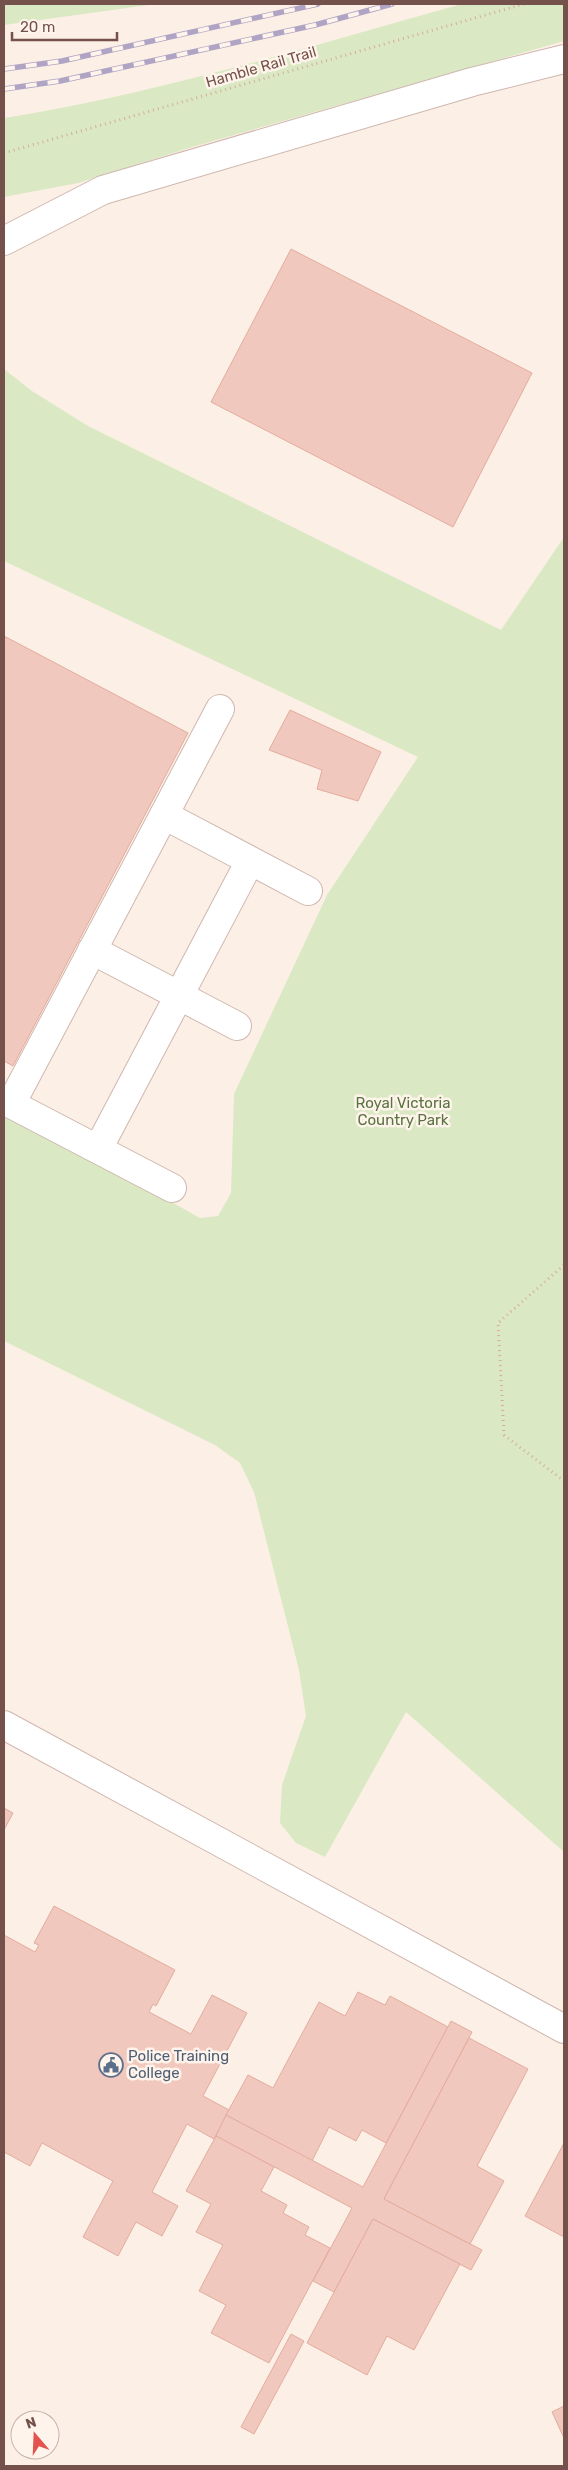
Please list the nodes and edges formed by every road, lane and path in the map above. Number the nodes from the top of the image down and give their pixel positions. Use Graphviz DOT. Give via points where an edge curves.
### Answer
graph roads {
  1 [pos="524,4"];
  2 [pos="564,59"];
  3 [pos="4,153"];
  4 [pos="4,241"];
  5 [pos="220,709"];
  6 [pos="164,816"];
  7 [pos="250,861"];
  8 [pos="308,891"];
  9 [pos="92,950"];
  10 [pos="179,996"];
  11 [pos="237,1026"];
  12 [pos="8,1102"];
  13 [pos="98,1149"];
  14 [pos="172,1188"];
  15 [pos="564,1265"];
  16 [pos="564,1481"];
  17 [pos="4,1725"];
  18 [pos="564,2029"];
  1 -- 3 [label="path, Hamble Rail Trail"];
  2 -- 4 [label="lane" via="472,82 103,190"];
  5 -- 6 [label="lane"];
  6 -- 7 [label="lane"];
  6 -- 9 [label="lane"];
  7 -- 8 [label="lane"];
  7 -- 10 [label="lane"];
  9 -- 10 [label="lane"];
  9 -- 12 [label="lane"];
  10 -- 11 [label="lane"];
  10 -- 13 [label="lane"];
  12 -- 13 [label="lane"];
  13 -- 14 [label="lane"];
  15 -- 16 [label="path" via="498,1323 504,1435"];
  17 -- 18 [label="lane"];
}
